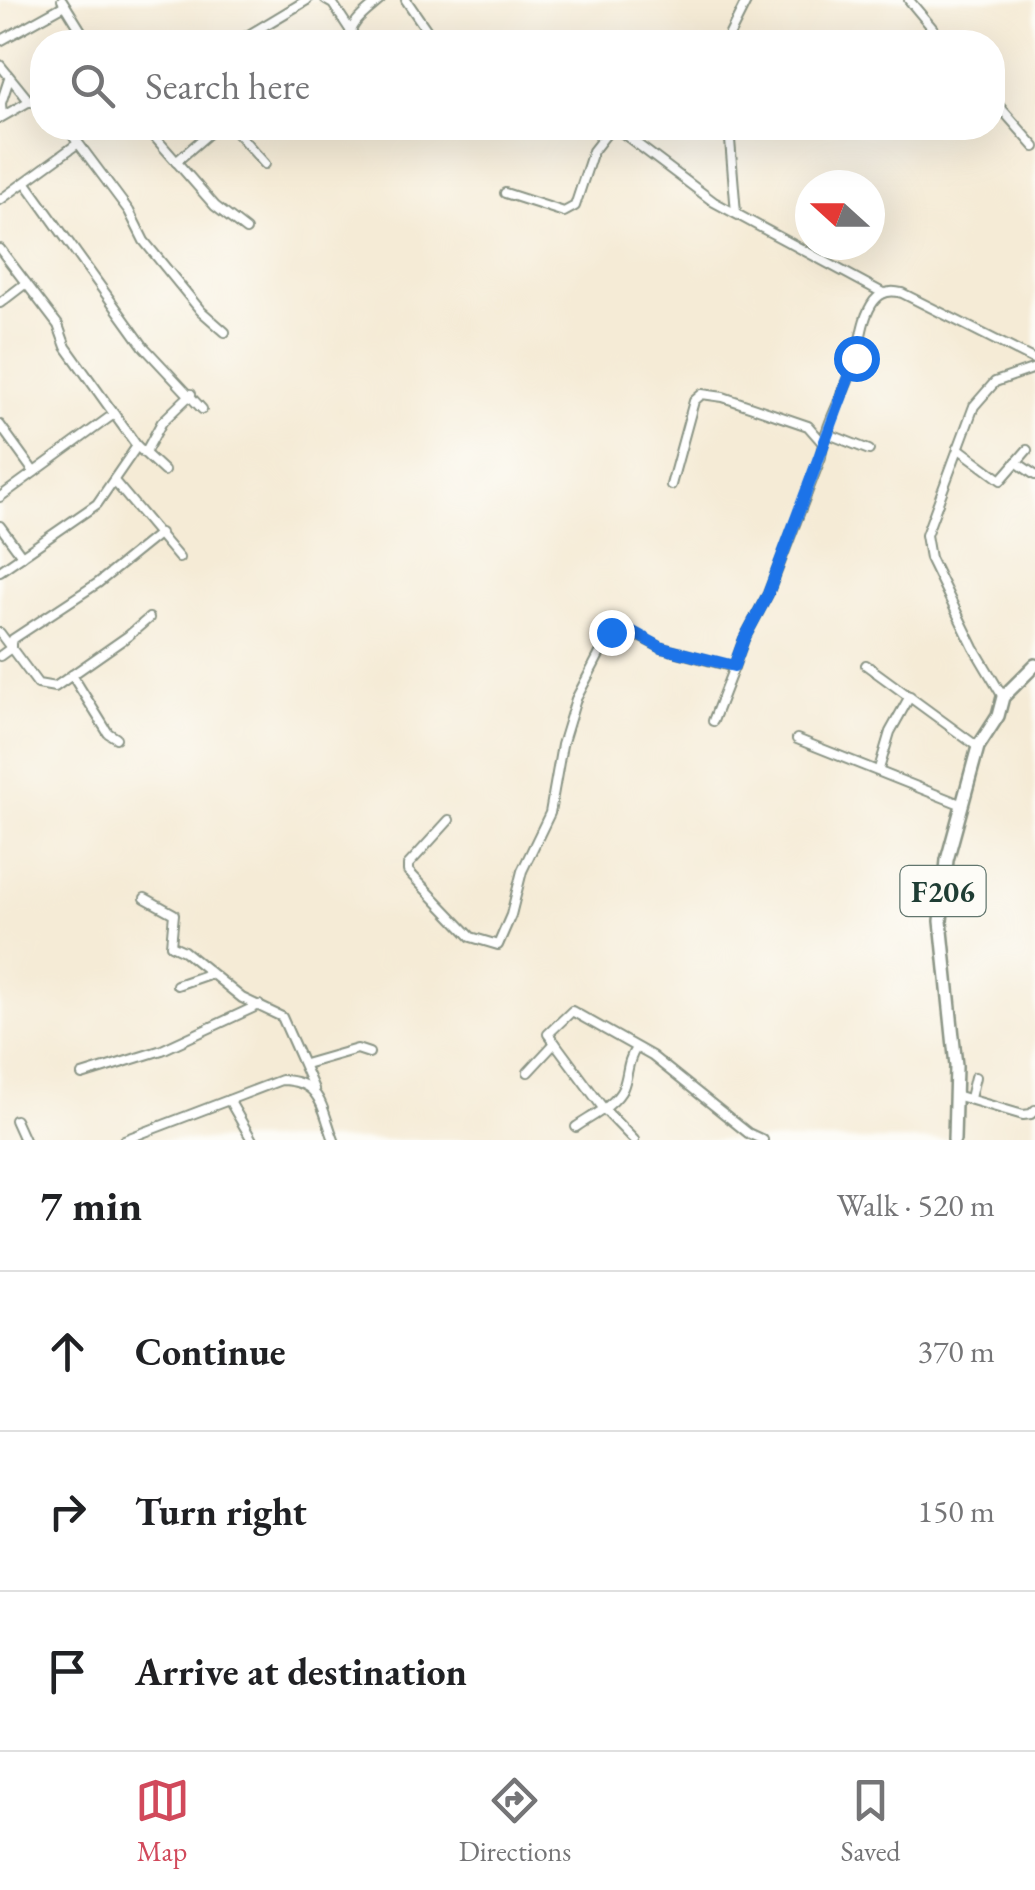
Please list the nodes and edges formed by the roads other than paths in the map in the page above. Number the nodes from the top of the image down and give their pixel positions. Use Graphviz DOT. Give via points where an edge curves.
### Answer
graph roads {
  1 [pos="308,0"];
  2 [pos="326,0"];
  3 [pos="380,0"];
  4 [pos="406,0"];
  5 [pos="747,0"];
  6 [pos="909,0"];
  7 [pos="64,2"];
  8 [pos="350,28"];
  9 [pos="81,30"];
  10 [pos="258,30"];
  11 [pos="427,30"];
  12 [pos="732,30"];
  13 [pos="934,30"];
  14 [pos="0,41"];
  15 [pos="0,65"];
  16 [pos="9,79"];
  17 [pos="30,102"];
  18 [pos="1005,113"];
  19 [pos="1,117"];
  20 [pos="74,140"];
  21 [pos="157,140"];
  22 [pos="201,140"];
  23 [pos="244,140"];
  24 [pos="603,140"];
  25 [pos="630,140"];
  26 [pos="730,140"];
  27 [pos="77,144"];
  28 [pos="1035,146"];
  29 [pos="176,162"];
  30 [pos="265,164"];
  31 [pos="26,183"];
  32 [pos="505,192"];
  33 [pos="0,200"];
  34 [pos="736,213"];
  35 [pos="246,230"];
  36 [pos="0,248"];
  37 [pos="26,283"];
  38 [pos="883,293"];
  39 [pos="0,304"];
  40 [pos="225,332"];
  41 [pos="1035,360"];
  42 [pos="1035,368"];
  43 [pos="191,394"];
  44 [pos="202,410"];
  45 [pos="114,414"];
  46 [pos="0,426"];
  47 [pos="824,437"];
  48 [pos="958,448"];
  49 [pos="141,450"];
  50 [pos="869,450"];
  51 [pos="1027,450"];
  52 [pos="1016,462"];
  53 [pos="164,471"];
  54 [pos="34,472"];
  55 [pos="1035,475"];
  56 [pos="114,482"];
  57 [pos="671,485"];
  58 [pos="0,497"];
  59 [pos="0,526"];
  60 [pos="160,534"];
  61 [pos="22,556"];
  62 [pos="179,558"];
  63 [pos="0,571"];
  64 [pos="149,618"];
  65 [pos="0,633"];
  66 [pos="11,648"];
  67 [pos="0,656"];
  68 [pos="866,665"];
  69 [pos="734,666"];
  70 [pos="1035,666"];
  71 [pos="72,675"];
  72 [pos="910,696"];
  73 [pos="1004,697"];
  74 [pos="713,720"];
  75 [pos="116,738"];
  76 [pos="797,739"];
  77 [pos="978,746"];
  78 [pos="879,769"];
  79 [pos="960,804"];
  80 [pos="449,820"];
  81 [pos="145,898"];
  82 [pos="209,974"];
  83 [pos="176,985"];
  84 [pos="260,1005"];
  85 [pos="555,1042"];
  86 [pos="636,1048"];
  87 [pos="369,1052"];
  88 [pos="305,1064"];
  89 [pos="528,1072"];
  90 [pos="82,1074"];
  91 [pos="975,1077"];
  92 [pos="314,1089"];
  93 [pos="954,1094"];
  94 [pos="970,1098"];
  95 [pos="229,1100"];
  96 [pos="603,1108"];
  97 [pos="1035,1110"];
  98 [pos="16,1120"];
  99 [pos="576,1127"];
  100 [pos="746,1137"];
  101 [pos="24,1140"];
  102 [pos="124,1140"];
  103 [pos="252,1140"];
  104 [pos="334,1140"];
  105 [pos="634,1140"];
  106 [pos="764,1140"];
  107 [pos="954,1140"];
  1 -- 10 [label="street"];
  2 -- 8 [label="street"];
  3 -- 8 [label="street"];
  4 -- 11 [label="street"];
  5 -- 12 [label="street"];
  6 -- 13 [label="street"];
  7 -- 9 [label="street"];
  7 -- 14 [label="street"];
  15 -- 16 [label="street"];
  16 -- 17 [label="street"];
  16 -- 19 [label="street"];
  17 -- 19 [label="street"];
  18 -- 28 [label="street"];
  20 -- 27 [label="street"];
  21 -- 29 [label="street"];
  22 -- 29 [label="street"];
  23 -- 30 [label="street"];
  24 -- 32 [label="street" via="570,211"];
  25 -- 34 [label="street"];
  26 -- 34 [label="street"];
  27 -- 31 [label="street"];
  27 -- 40 [label="street" via="144,241"];
  29 -- 35 [label="street" via="214,206"];
  31 -- 33 [label="street"];
  31 -- 43 [label="street" via="144,347"];
  34 -- 38 [label="street"];
  36 -- 37 [label="street"];
  37 -- 39 [label="street"];
  37 -- 45 [label="street"];
  38 -- 41 [label="street" via="902,293"];
  38 -- 47 [label="street" via="869,310"];
  42 -- 48 [label="street" via="984,391"];
  43 -- 44 [label="street"];
  43 -- 49 [label="street"];
  45 -- 49 [label="street"];
  45 -- 54 [label="street"];
  46 -- 54 [label="street"];
  47 -- 50 [label="street"];
  47 -- 57 [label="street" via="724,396 702,394 694,401"];
  47 -- 69 [label="street" via="768,594"];
  48 -- 52 [label="street" via="1001,480"];
  48 -- 73 [label="street" via="927,529 928,548"];
  49 -- 53 [label="street"];
  49 -- 56 [label="street"];
  51 -- 52 [label="street"];
  52 -- 55 [label="street"];
  54 -- 58 [label="street"];
  56 -- 60 [label="street"];
  56 -- 61 [label="street" via="98,504"];
  59 -- 61 [label="street"];
  60 -- 62 [label="street"];
  60 -- 66 [label="street" via="13,639"];
  61 -- 63 [label="street"];
  64 -- 71 [label="street"];
  65 -- 66 [label="street"];
  66 -- 67 [label="street"];
  66 -- 71 [label="street" via="43,687"];
  68 -- 72 [label="street"];
  69 -- 74 [label="street"];
  69 -- 80 [label="street" via="662,648 622,626 611,632 576,699 550,814 522,870 498,945 471,937 408,871"];
  70 -- 73 [label="main road, F206"];
  71 -- 75 [label="street"];
  72 -- 77 [label="street"];
  72 -- 78 [label="street"];
  73 -- 77 [label="main road, F206"];
  76 -- 78 [label="street"];
  77 -- 79 [label="main road, F206"];
  78 -- 79 [label="street"];
  79 -- 93 [label="main road, F206" via="941,920"];
  81 -- 82 [label="street" via="174,914 172,946"];
  82 -- 83 [label="street"];
  82 -- 84 [label="street"];
  84 -- 88 [label="street" via="282,1018"];
  84 -- 90 [label="street" via="162,1050"];
  85 -- 86 [label="street" via="548,1034 572,1011"];
  85 -- 89 [label="street"];
  85 -- 96 [label="street"];
  86 -- 96 [label="street" via="623,1088"];
  86 -- 100 [label="street" via="696,1090"];
  87 -- 88 [label="street" via="357,1049"];
  88 -- 92 [label="street"];
  91 -- 94 [label="street"];
  92 -- 95 [label="street" via="281,1080"];
  92 -- 104 [label="street"];
  93 -- 94 [label="street"];
  93 -- 107 [label="main road, F206"];
  94 -- 97 [label="street" via="1023,1115"];
  95 -- 102 [label="street"];
  95 -- 103 [label="street"];
  96 -- 99 [label="street"];
  96 -- 105 [label="street"];
  98 -- 101 [label="street"];
  100 -- 106 [label="street"];
}
